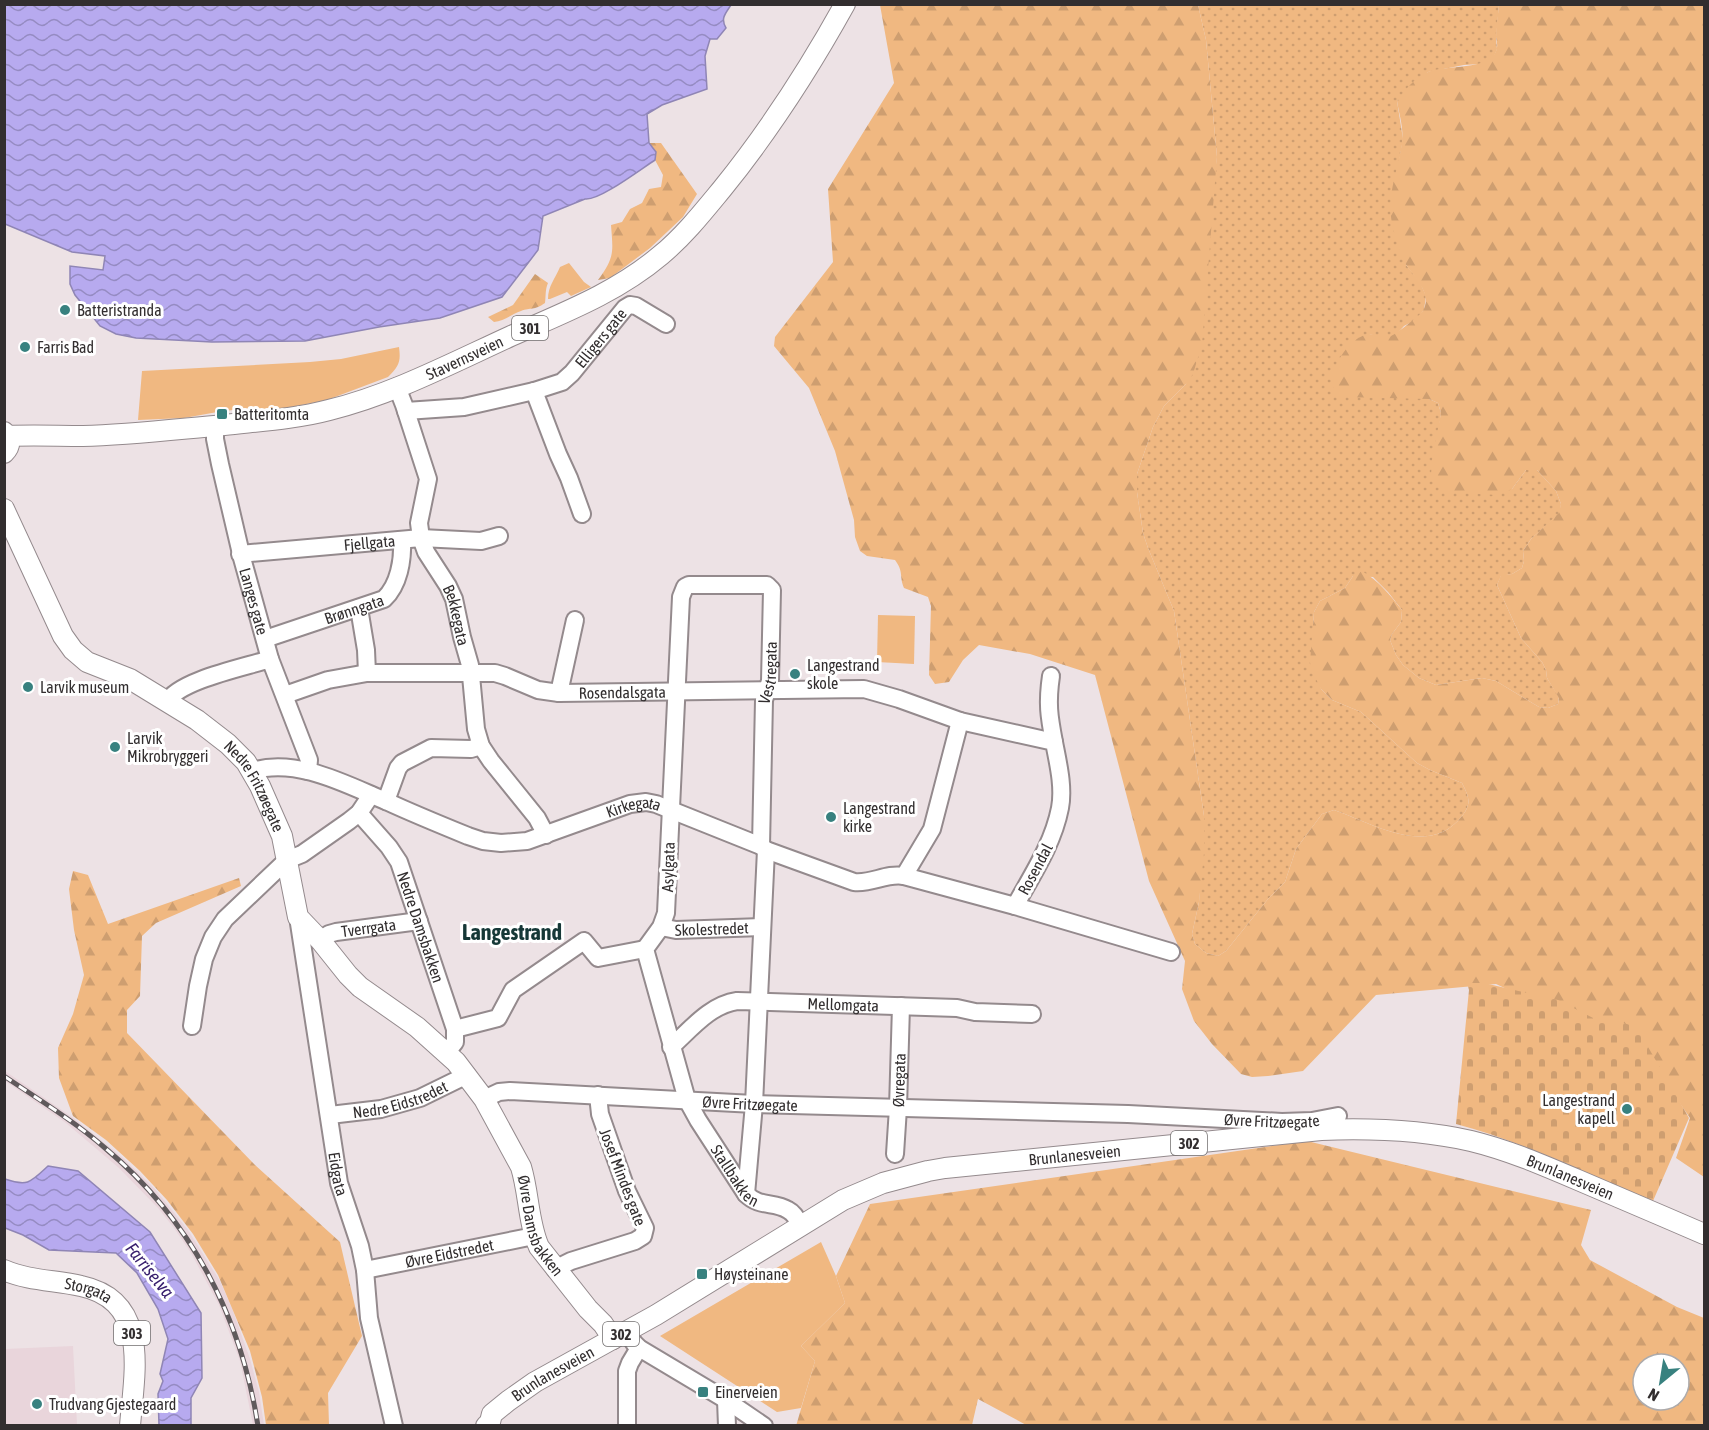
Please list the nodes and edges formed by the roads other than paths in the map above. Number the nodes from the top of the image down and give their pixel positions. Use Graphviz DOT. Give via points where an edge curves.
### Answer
graph roads {
  1 [pos="845,4"];
  2 [pos="666,324"];
  3 [pos="397,387"];
  4 [pos="534,391"];
  5 [pos="406,411"];
  6 [pos="215,426"];
  7 [pos="6,446"];
  8 [pos="4,509"];
  9 [pos="582,514"];
  10 [pos="499,536"];
  11 [pos="421,538"];
  12 [pos="402,540"];
  13 [pos="240,554"];
  14 [pos="685,587"];
  15 [pos="359,609"];
  16 [pos="575,620"];
  17 [pos="265,639"];
  18 [pos="270,659"];
  19 [pos="367,673"];
  20 [pos="472,673"];
  21 [pos="1051,676"];
  22 [pos="677,690"];
  23 [pos="768,690"];
  24 [pos="559,693"];
  25 [pos="285,695"];
  26 [pos="166,702"];
  27 [pos="960,720"];
  28 [pos="1054,742"];
  29 [pos="482,746"];
  30 [pos="252,771"];
  31 [pos="308,771"];
  32 [pos="379,798"];
  33 [pos="670,809"];
  34 [pos="359,813"];
  35 [pos="546,835"];
  36 [pos="764,848"];
  37 [pos="287,860"];
  38 [pos="904,876"];
  39 [pos="1015,906"];
  40 [pos="298,917"];
  41 [pos="419,921"];
  42 [pos="661,927"];
  43 [pos="762,927"];
  44 [pos="320,940"];
  45 [pos="645,949"];
  46 [pos="1171,952"];
  47 [pos="760,1001"];
  48 [pos="901,1006"];
  49 [pos="1032,1014"];
  50 [pos="192,1026"];
  51 [pos="455,1029"];
  52 [pos="671,1047"];
  53 [pos="447,1052"];
  54 [pos="467,1075"];
  55 [pos="598,1095"];
  56 [pos="484,1099"];
  57 [pos="687,1100"];
  58 [pos="754,1104"];
  59 [pos="898,1107"];
  60 [pos="330,1115"];
  61 [pos="1338,1116"];
  62 [pos="895,1154"];
  63 [pos="746,1194"];
  64 [pos="801,1226"];
  65 [pos="1704,1234"];
  66 [pos="534,1236"];
  67 [pos="555,1269"];
  68 [pos="4,1270"];
  69 [pos="365,1270"];
  70 [pos="620,1335"];
  71 [pos="639,1348"];
  72 [pos="726,1400"];
  73 [pos="489,1420"];
  74 [pos="130,1425"];
  75 [pos="394,1425"];
  76 [pos="471,1425"];
  77 [pos="627,1425"];
  78 [pos="727,1425"];
  79 [pos="764,1425"];
  1 -- 3 [label="main road, Stavernsveien / 301" via="800,81 759,140 709,205 662,254 600,296"];
  2 -- 4 [label="street, Elligers gate" via="630,305 562,382"];
  3 -- 5 [label="street, Bekkegata"];
  3 -- 6 [label="main road, Stavernsveien / 301" via="310,415"];
  4 -- 5 [label="street, Elligers gate" via="464,407"];
  4 -- 9 [label="street"];
  5 -- 11 [label="street, Bekkegata" via="428,479 419,523"];
  6 -- 7 [label="main road, Stavernsveien / 301"];
  6 -- 13 [label="street, Langes gate"];
  8 -- 26 [label="main road, Nedre Fritzøegate" via="73,650 87,662 130,680"];
  10 -- 11 [label="street, Fjellgata" via="481,541"];
  11 -- 12 [label="street, Fjellgata"];
  11 -- 20 [label="street, Bekkegata" via="452,592"];
  12 -- 13 [label="street, Fjellgata"];
  12 -- 15 [label="street, Brønngata" via="400,567 388,595"];
  13 -- 17 [label="street, Langes gate"];
  14 -- 22 [label="street, Asylgata" via="681,597"];
  14 -- 23 [label="street, Vestregata" via="693,584 772,588"];
  15 -- 17 [label="street, Brønngata"];
  15 -- 19 [label="street"];
  16 -- 24 [label="street"];
  17 -- 18 [label="street, Langes gate"];
  18 -- 25 [label="street, Langes gate"];
  18 -- 26 [label="street" via="197,682 176,691"];
  19 -- 20 [label="street, Rosendalsgata"];
  19 -- 25 [label="street, Rosendalsgata" via="328,680"];
  20 -- 24 [label="street, Rosendalsgata" via="500,674 538,690"];
  20 -- 29 [label="street, Bekkegata" via="476,729"];
  21 -- 28 [label="street, Rosendal" via="1048,712"];
  22 -- 23 [label="street, Rosendalsgata"];
  22 -- 24 [label="street, Rosendalsgata"];
  22 -- 33 [label="street, Asylgata"];
  23 -- 27 [label="street, Rosendalsgata" via="864,689"];
  23 -- 36 [label="street, Vestregata" via="764,700"];
  25 -- 31 [label="street, Langes gate" via="309,760"];
  26 -- 30 [label="main road, Nedre Fritzøegate" via="217,734"];
  27 -- 28 [label="street"];
  27 -- 38 [label="street" via="932,829"];
  28 -- 39 [label="street, Rosendal" via="1060,770 1060,806 1050,841"];
  29 -- 32 [label="street" via="431,748 402,763"];
  29 -- 35 [label="street, Bekkegata"];
  30 -- 31 [label="street, Kirkegata" via="271,767"];
  30 -- 37 [label="main road, Nedre Fritzøegate" via="282,836"];
  31 -- 32 [label="street, Kirkegata"];
  32 -- 34 [label="street"];
  32 -- 35 [label="street, Kirkegata" via="483,841 515,843"];
  33 -- 35 [label="street, Kirkegata" via="646,802 630,804"];
  33 -- 36 [label="street, Kirkegata"];
  33 -- 42 [label="street, Asylgata" via="666,913"];
  34 -- 37 [label="street" via="302,854"];
  34 -- 41 [label="street, Nedre Damsbakken" via="396,856"];
  36 -- 38 [label="street, Kirkegata" via="854,882"];
  36 -- 43 [label="street, Vestregata"];
  37 -- 40 [label="main road"];
  37 -- 50 [label="street" via="225,919 213,937 201,971"];
  38 -- 39 [label="street, Kirkegata"];
  39 -- 46 [label="street, Rosendal"];
  40 -- 44 [label="main road"];
  40 -- 60 [label="street, Eidgata"];
  41 -- 44 [label="street, Tverrgata" via="336,932"];
  41 -- 51 [label="street, Nedre Damsbakken"];
  42 -- 43 [label="street, Skolestredet"];
  42 -- 45 [label="street, Asylgata"];
  43 -- 47 [label="street, Vestregata"];
  44 -- 53 [label="main road" via="360,987"];
  45 -- 51 [label="street" via="598,958 584,941 513,990 498,1018"];
  45 -- 52 [label="street"];
  47 -- 48 [label="street, Mellomgata"];
  47 -- 52 [label="street, Mellomgata" via="719,1006"];
  47 -- 58 [label="street, Vestregata"];
  48 -- 49 [label="street, Mellomgata"];
  48 -- 59 [label="street, Øvregata"];
  51 -- 53 [label="street" via="455,1042"];
  52 -- 57 [label="street"];
  53 -- 54 [label="main road"];
  54 -- 56 [label="main road"];
  54 -- 60 [label="street, Nedre Eidstredet" via="410,1101"];
  55 -- 56 [label="street, Øvre Fritzøegate" via="510,1091"];
  55 -- 57 [label="street, Øvre Fritzøegate"];
  55 -- 67 [label="street, Josef Mindes gate" via="600,1114 645,1232 640,1239"];
  56 -- 66 [label="main road, Øvre Damsbakken" via="521,1167"];
  57 -- 58 [label="street, Øvre Fritzøegate"];
  57 -- 63 [label="street, Stallbakken"];
  58 -- 59 [label="street, Øvre Fritzøegate"];
  58 -- 63 [label="street, Vestregata"];
  59 -- 61 [label="street, Øvre Fritzøegate" via="1282,1122"];
  59 -- 62 [label="street, Øvregata"];
  60 -- 69 [label="street, Eidgata" via="339,1183"];
  63 -- 64 [label="street, Stallbakken" via="758,1203 786,1208"];
  64 -- 65 [label="main road, Brunlanesveien / 302" via="856,1194 928,1171 1348,1129 1454,1138 1491,1147 1546,1166"];
  64 -- 70 [label="main road, Brunlanesveien / 302"];
  66 -- 67 [label="main road, Øvre Damsbakken"];
  66 -- 69 [label="street, Øvre Eidstredet"];
  67 -- 70 [label="main road, Øvre Damsbakken" via="588,1309"];
  68 -- 74 [label="main road, Storgata / 303" via="88,1287 118,1307 135,1345"];
  69 -- 75 [label="street, Eidgata" via="369,1318"];
  70 -- 71 [label="street"];
  70 -- 73 [label="main road, Brunlanesveien / 302" via="535,1382 507,1401"];
  71 -- 72 [label="street"];
  71 -- 77 [label="street" via="627,1371"];
  72 -- 78 [label="street"];
  72 -- 79 [label="street"];
  73 -- 76 [label="main road, Brunlanesveien / 302" via="483,1415"];
}
